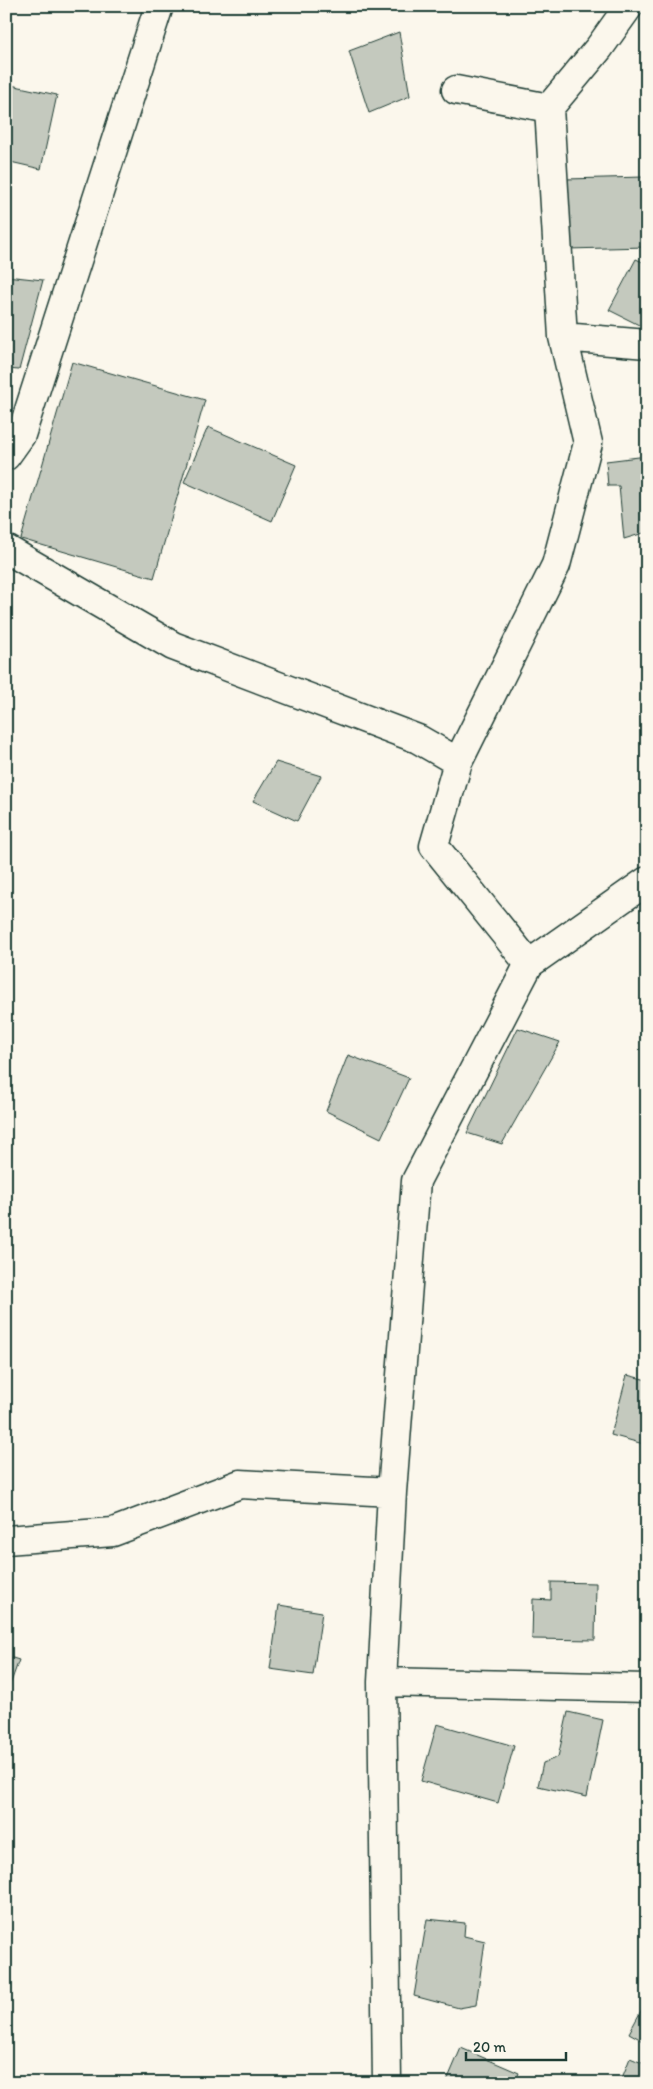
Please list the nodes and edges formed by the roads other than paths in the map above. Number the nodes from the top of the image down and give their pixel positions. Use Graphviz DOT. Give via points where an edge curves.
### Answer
graph roads {
  1 [pos="159,6"];
  2 [pos="629,6"];
  3 [pos="456,90"];
  4 [pos="549,108"];
  5 [pos="563,337"];
  6 [pos="647,344"];
  7 [pos="6,456"];
  8 [pos="6,549"];
  9 [pos="458,762"];
  10 [pos="647,881"];
  11 [pos="530,964"];
  12 [pos="392,1492"];
  13 [pos="6,1540"];
  14 [pos="382,1682"];
  15 [pos="647,1688"];
  16 [pos="387,2083"];
  1 -- 7 [label="street" via="21,434"];
  2 -- 4 [label="street" via="600,48"];
  3 -- 4 [label="street"];
  4 -- 5 [label="street"];
  5 -- 6 [label="street"];
  5 -- 9 [label="street" via="588,443 556,565"];
  8 -- 9 [label="street" via="173,646 418,739"];
  9 -- 11 [label="street" via="434,846"];
  10 -- 11 [label="street"];
  11 -- 12 [label="street" via="416,1181"];
  12 -- 13 [label="street" via="240,1484 113,1532"];
  12 -- 14 [label="street"];
  14 -- 15 [label="street"];
  14 -- 16 [label="street"];
}
